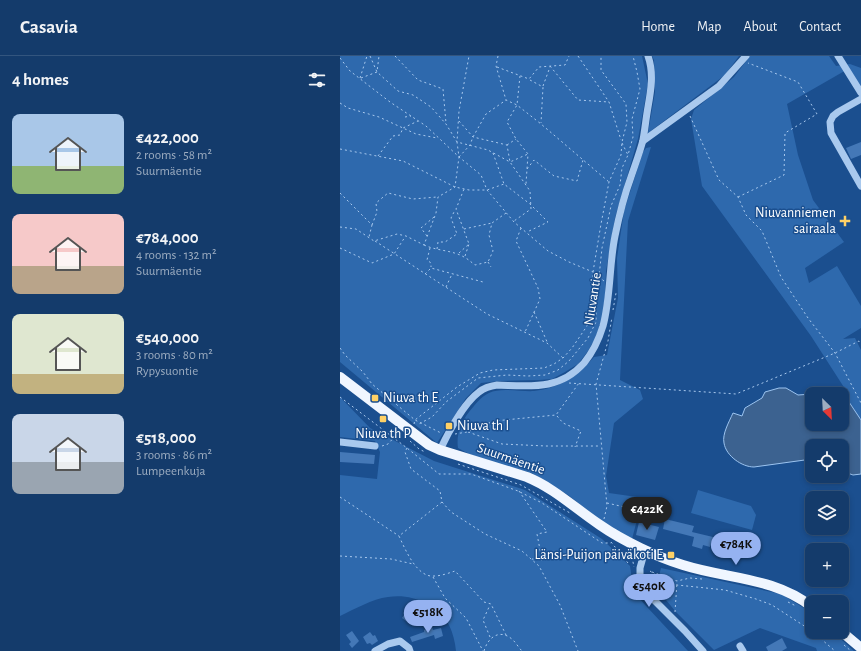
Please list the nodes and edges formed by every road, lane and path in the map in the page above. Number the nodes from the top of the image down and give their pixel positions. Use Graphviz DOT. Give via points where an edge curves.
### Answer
graph roads {
  1 [pos="367,56"];
  2 [pos="370,56"];
  3 [pos="378,56"];
  4 [pos="395,56"];
  5 [pos="468,56"];
  6 [pos="498,56"];
  7 [pos="569,56"];
  8 [pos="578,56"];
  9 [pos="601,56"];
  10 [pos="648,56"];
  11 [pos="838,56"];
  12 [pos="340,58"];
  13 [pos="744,58"];
  14 [pos="496,66"];
  15 [pos="550,66"];
  16 [pos="377,72"];
  17 [pos="520,76"];
  18 [pos="360,78"];
  19 [pos="529,80"];
  20 [pos="543,87"];
  21 [pos="861,93"];
  22 [pos="861,99"];
  23 [pos="506,100"];
  24 [pos="609,102"];
  25 [pos="340,103"];
  26 [pos="517,105"];
  27 [pos="687,109"];
  28 [pos="412,116"];
  29 [pos="405,117"];
  30 [pos="419,121"];
  31 [pos="458,121"];
  32 [pos="446,124"];
  33 [pos="541,124"];
  34 [pos="403,128"];
  35 [pos="473,137"];
  36 [pos="438,138"];
  37 [pos="516,139"];
  38 [pos="643,141"];
  39 [pos="457,142"];
  40 [pos="622,142"];
  41 [pos="470,145"];
  42 [pos="506,145"];
  43 [pos="340,149"];
  44 [pos="493,153"];
  45 [pos="528,154"];
  46 [pos="377,156"];
  47 [pos="628,156"];
  48 [pos="459,157"];
  49 [pos="584,160"];
  50 [pos="510,162"];
  51 [pos="527,170"];
  52 [pos="609,182"];
  53 [pos="504,184"];
  54 [pos="526,185"];
  55 [pos="861,186"];
  56 [pos="455,187"];
  57 [pos="464,189"];
  58 [pos="487,190"];
  59 [pos="340,194"];
  60 [pos="438,197"];
  61 [pos="738,197"];
  62 [pos="530,204"];
  63 [pos="456,210"];
  64 [pos="506,213"];
  65 [pos="434,217"];
  66 [pos="514,222"];
  67 [pos="492,223"];
  68 [pos="372,225"];
  69 [pos="340,227"];
  70 [pos="521,228"];
  71 [pos="463,229"];
  72 [pos="526,232"];
  73 [pos="406,236"];
  74 [pos="427,236"];
  75 [pos="368,237"];
  76 [pos="374,241"];
  77 [pos="469,244"];
  78 [pos="424,245"];
  79 [pos="340,248"];
  80 [pos="430,248"];
  81 [pos="436,249"];
  82 [pos="394,254"];
  83 [pos="458,254"];
  84 [pos="465,257"];
  85 [pos="488,262"];
  86 [pos="491,267"];
  87 [pos="431,268"];
  88 [pos="592,272"];
  89 [pos="425,274"];
  90 [pos="452,274"];
  91 [pos="483,282"];
  92 [pos="446,287"];
  93 [pos="534,312"];
  94 [pos="524,332"];
  95 [pos="861,343"];
  96 [pos="548,344"];
  97 [pos="340,348"];
  98 [pos="835,353"];
  99 [pos="563,358"];
  100 [pos="340,377"];
  101 [pos="579,382"];
  102 [pos="556,383"];
  103 [pos="596,384"];
  104 [pos="340,397"];
  105 [pos="861,403"];
  106 [pos="556,415"];
  107 [pos="415,420"];
  108 [pos="420,424"];
  109 [pos="413,427"];
  110 [pos="467,432"];
  111 [pos="403,434"];
  112 [pos="447,436"];
  113 [pos="394,438"];
  114 [pos="408,439"];
  115 [pos="340,442"];
  116 [pos="375,446"];
  117 [pos="602,446"];
  118 [pos="575,447"];
  119 [pos="407,448"];
  120 [pos="440,450"];
  121 [pos="425,452"];
  122 [pos="453,462"];
  123 [pos="518,491"];
  124 [pos="340,497"];
  125 [pos="442,502"];
  126 [pos="607,503"];
  127 [pos="655,514"];
  128 [pos="573,515"];
  129 [pos="602,526"];
  130 [pos="399,536"];
  131 [pos="608,539"];
  132 [pos="612,543"];
  133 [pos="628,548"];
  134 [pos="645,550"];
  135 [pos="340,556"];
  136 [pos="531,559"];
  137 [pos="628,563"];
  138 [pos="414,564"];
  139 [pos="634,570"];
  140 [pos="433,577"];
  141 [pos="708,580"];
  142 [pos="677,581"];
  143 [pos="677,585"];
  144 [pos="784,600"];
  145 [pos="805,602"];
  146 [pos="491,604"];
  147 [pos="796,606"];
  148 [pos="676,616"];
  149 [pos="805,627"];
  150 [pos="506,636"];
  151 [pos="491,637"];
  152 [pos="849,638"];
  153 [pos="821,639"];
  154 [pos="861,648"];
  155 [pos="375,651"];
  156 [pos="410,651"];
  157 [pos="484,651"];
  158 [pos="522,651"];
  159 [pos="578,651"];
  160 [pos="703,651"];
  161 [pos="834,651"];
  1 -- 18 [label="path"];
  2 -- 16 [label="path"];
  3 -- 16 [label="path"];
  4 -- 32 [label="path" via="418,80 443,89"];
  5 -- 31 [label="path"];
  6 -- 14 [label="path"];
  7 -- 15 [label="path" via="565,66"];
  8 -- 24 [label="path"];
  9 -- 40 [label="path" via="601,70 626,104 627,122"];
  10 -- 38 [label="street, Niuvantie" via="652,70"];
  11 -- 21 [label="street"];
  12 -- 18 [label="path"];
  13 -- 27 [label="street" via="719,86"];
  13 -- 61 [label="path" via="798,82 817,114 785,133 784,175"];
  14 -- 17 [label="path"];
  14 -- 23 [label="path"];
  15 -- 19 [label="path" via="539,66"];
  15 -- 20 [label="path"];
  15 -- 24 [label="path" via="578,100"];
  16 -- 18 [label="path"];
  16 -- 32 [label="path" via="398,91 413,95 431,107"];
  17 -- 19 [label="path"];
  17 -- 26 [label="path"];
  18 -- 28 [label="path"];
  19 -- 20 [label="path"];
  20 -- 33 [label="path"];
  22 -- 55 [label="street" via="838,112 830,122 832,133"];
  23 -- 26 [label="path"];
  23 -- 35 [label="path" via="486,114"];
  24 -- 40 [label="path"];
  25 -- 34 [label="path"];
  26 -- 33 [label="path"];
  26 -- 37 [label="path" via="507,122"];
  27 -- 38 [label="street"];
  27 -- 61 [label="path" via="719,180"];
  28 -- 29 [label="path"];
  28 -- 30 [label="path"];
  30 -- 34 [label="path"];
  30 -- 36 [label="path"];
  31 -- 35 [label="path"];
  31 -- 39 [label="path"];
  32 -- 39 [label="path"];
  33 -- 49 [label="path"];
  34 -- 36 [label="path" via="416,134"];
  34 -- 46 [label="path" via="400,135 392,136"];
  35 -- 41 [label="path"];
  35 -- 42 [label="path"];
  36 -- 48 [label="path"];
  37 -- 42 [label="path"];
  37 -- 45 [label="path"];
  38 -- 102 [label="street, Niuvantie" via="621,207 603,325 583,364"];
  39 -- 41 [label="path"];
  39 -- 48 [label="path"];
  40 -- 47 [label="path"];
  40 -- 52 [label="path" via="621,155"];
  41 -- 44 [label="path"];
  41 -- 48 [label="path"];
  42 -- 50 [label="path"];
  43 -- 46 [label="path"];
  44 -- 50 [label="path"];
  44 -- 53 [label="path"];
  45 -- 50 [label="path"];
  45 -- 51 [label="path"];
  46 -- 56 [label="path" via="404,161"];
  48 -- 56 [label="path"];
  48 -- 58 [label="path" via="481,175"];
  49 -- 51 [label="path" via="577,181 554,176 534,160"];
  49 -- 52 [label="path"];
  50 -- 54 [label="path"];
  51 -- 54 [label="path"];
  52 -- 88 [label="path"];
  53 -- 58 [label="path"];
  53 -- 62 [label="path"];
  54 -- 62 [label="path" via="530,191"];
  56 -- 57 [label="path"];
  56 -- 60 [label="path"];
  57 -- 58 [label="path"];
  57 -- 63 [label="path"];
  58 -- 64 [label="path"];
  59 -- 68 [label="path"];
  60 -- 65 [label="path"];
  60 -- 68 [label="path" via="413,199 388,193 376,203 377,212"];
  61 -- 98 [label="path" via="746,215 762,231 781,277"];
  62 -- 66 [label="path" via="531,210"];
  62 -- 72 [label="path" via="548,222"];
  63 -- 71 [label="path"];
  63 -- 81 [label="path" via="451,218 457,234 445,242 438,242"];
  64 -- 66 [label="path"];
  64 -- 67 [label="path"];
  65 -- 74 [label="path"];
  65 -- 74 [label="path" via="421,228"];
  66 -- 70 [label="path"];
  67 -- 71 [label="path"];
  67 -- 85 [label="path" via="488,235 493,251"];
  68 -- 75 [label="path"];
  69 -- 75 [label="path" via="356,229"];
  70 -- 72 [label="path"];
  70 -- 93 [label="path" via="516,241 538,288 540,299"];
  71 -- 77 [label="path"];
  72 -- 88 [label="path" via="548,251"];
  73 -- 76 [label="path" via="397,234"];
  73 -- 78 [label="path"];
  73 -- 82 [label="path"];
  74 -- 78 [label="path"];
  75 -- 76 [label="path"];
  76 -- 82 [label="path"];
  77 -- 83 [label="path"];
  77 -- 84 [label="path"];
  78 -- 80 [label="path"];
  79 -- 82 [label="path" via="372,263"];
  80 -- 81 [label="path"];
  80 -- 87 [label="path" via="427,260 431,263"];
  81 -- 83 [label="path"];
  82 -- 89 [label="path"];
  83 -- 84 [label="path"];
  84 -- 85 [label="path" via="475,265"];
  85 -- 86 [label="path"];
  87 -- 89 [label="path"];
  87 -- 90 [label="path"];
  88 -- 99 [label="path" via="592,301 587,326"];
  88 -- 108 [label="path" via="599,277 596,322 588,338 569,361 558,370 544,375 478,378"];
  89 -- 92 [label="path"];
  90 -- 91 [label="path"];
  90 -- 92 [label="path"];
  92 -- 94 [label="path" via="487,314"];
  93 -- 94 [label="path"];
  93 -- 96 [label="path"];
  94 -- 96 [label="path"];
  95 -- 98 [label="path" via="858,341"];
  96 -- 99 [label="path"];
  97 -- 107 [label="path" via="372,384"];
  98 -- 103 [label="path" via="736,394"];
  98 -- 105 [label="path"];
  99 -- 107 [label="path" via="544,368 480,373 457,387"];
  100 -- 120 [label="main road, Suurmäentie" via="429,445"];
  101 -- 102 [label="path"];
  101 -- 103 [label="path"];
  101 -- 106 [label="path"];
  102 -- 112 [label="street, Niuvantie" via="489,386 469,402"];
  103 -- 117 [label="path"];
  104 -- 113 [label="path"];
  106 -- 110 [label="path" via="494,421"];
  106 -- 118 [label="path" via="563,423 581,431"];
  107 -- 108 [label="path"];
  108 -- 109 [label="path"];
  108 -- 112 [label="path"];
  110 -- 112 [label="path"];
  110 -- 118 [label="path" via="502,444"];
  111 -- 113 [label="path" via="399,432"];
  112 -- 120 [label="street, Niuvantie"];
  113 -- 116 [label="path" via="388,444"];
  113 -- 119 [label="path"];
  114 -- 121 [label="path"];
  115 -- 116 [label="street"];
  117 -- 118 [label="path"];
  117 -- 126 [label="path"];
  119 -- 123 [label="path" via="439,474 471,474"];
  119 -- 125 [label="path" via="405,452 411,469 440,491"];
  120 -- 129 [label="main road, Suurmäentie" via="540,482"];
  122 -- 128 [label="path" via="521,485"];
  123 -- 132 [label="path" via="542,503 602,543"];
  123 -- 136 [label="path" via="547,532 537,534 542,560"];
  124 -- 130 [label="path"];
  125 -- 130 [label="path"];
  125 -- 136 [label="path" via="451,512 485,534 522,551"];
  126 -- 127 [label="path"];
  126 -- 129 [label="path"];
  129 -- 134 [label="main road, Suurmäentie"];
  130 -- 138 [label="path"];
  131 -- 132 [label="path"];
  132 -- 137 [label="path"];
  133 -- 139 [label="path"];
  134 -- 145 [label="main road, Suurmäentie" via="684,566 784,589"];
  134 -- 160 [label="street" via="640,576 647,593"];
  135 -- 138 [label="path" via="391,558"];
  136 -- 159 [label="path" via="539,566 560,605"];
  138 -- 140 [label="path" via="426,575"];
  140 -- 146 [label="path" via="456,571 484,602"];
  140 -- 157 [label="path" via="446,598 466,618"];
  141 -- 142 [label="path" via="690,578"];
  142 -- 143 [label="path"];
  142 -- 143 [label="path" via="650,571 664,581"];
  143 -- 148 [label="path"];
  143 -- 149 [label="path" via="725,590 756,599 772,605"];
  144 -- 147 [label="path"];
  146 -- 150 [label="path"];
  146 -- 151 [label="path" via="483,620"];
  150 -- 151 [label="path"];
  150 -- 158 [label="path"];
  151 -- 157 [label="path"];
  152 -- 154 [label="main road"];
  153 -- 161 [label="path"];
  155 -- 156 [label="street" via="400,641 410,648"];
}
